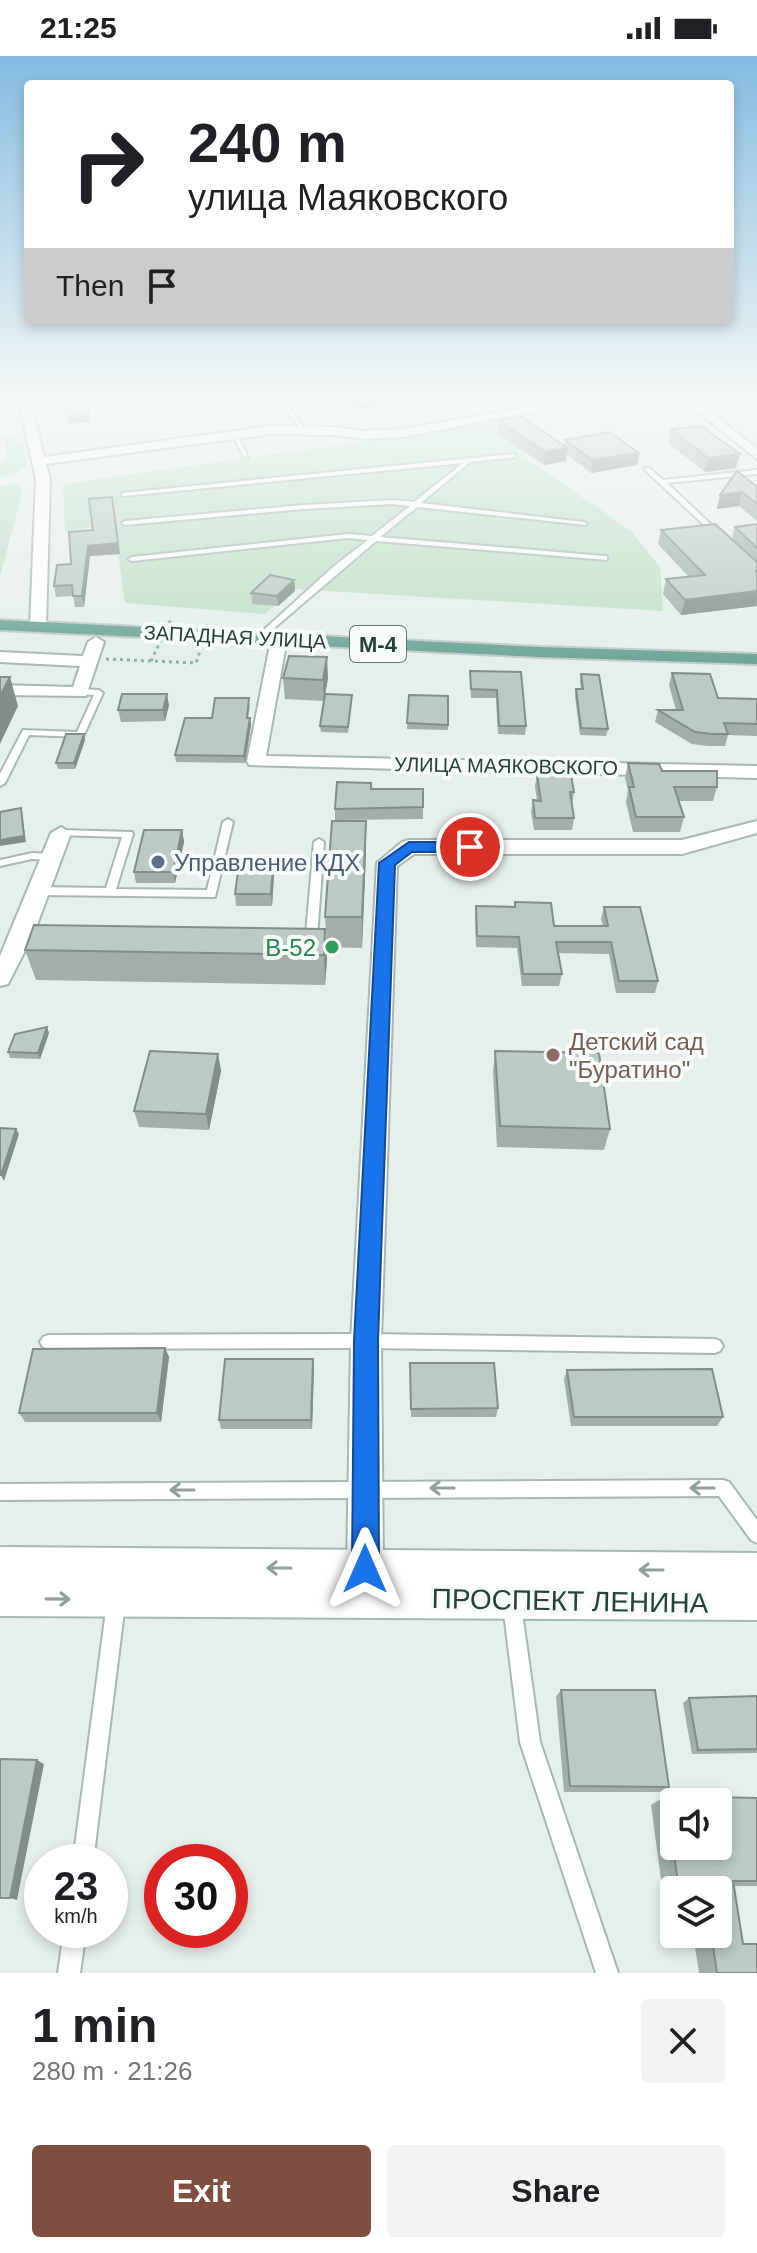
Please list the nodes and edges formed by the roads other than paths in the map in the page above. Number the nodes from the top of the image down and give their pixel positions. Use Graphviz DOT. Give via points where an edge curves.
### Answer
graph roads {
  1 [pos="43,488"];
  2 [pos="184,488"];
  3 [pos="436,488"];
  4 [pos="669,488"];
  5 [pos="124,494"];
  6 [pos="418,504"];
  7 [pos="125,523"];
  8 [pos="584,524"];
  9 [pos="377,538"];
  10 [pos="725,543"];
  11 [pos="604,558"];
  12 [pos="132,559"];
  13 [pos="0,625"];
  14 [pos="38,627"];
  15 [pos="0,638"];
  16 [pos="259,639"];
  17 [pos="96,642"];
  18 [pos="277,650"];
  19 [pos="0,657"];
  20 [pos="757,659"];
  21 [pos="96,660"];
  22 [pos="757,669"];
  23 [pos="0,690"];
  24 [pos="80,692"];
  25 [pos="757,772"];
  26 [pos="0,783"];
  27 [pos="228,822"];
  28 [pos="757,827"];
  29 [pos="61,833"];
  30 [pos="319,842"];
  31 [pos="52,857"];
  32 [pos="0,863"];
  33 [pos="38,891"];
  34 [pos="110,892"];
  35 [pos="296,938"];
  36 [pos="0,978"];
  37 [pos="366,1341"];
  38 [pos="48,1342"];
  39 [pos="715,1346"];
  40 [pos="365,1488"];
  41 [pos="0,1492"];
  42 [pos="757,1534"];
  43 [pos="0,1565"];
  44 [pos="365,1569"];
  45 [pos="757,1571"];
  46 [pos="120,1583"];
  47 [pos="0,1598"];
  48 [pos="511,1602"];
  49 [pos="757,1602"];
  50 [pos="85,1844"];
  51 [pos="72,1948"];
  52 [pos="69,1973"];
  53 [pos="607,1973"];
  1 -- 14 [label="street"];
  2 -- 5 [label="lane"];
  3 -- 6 [label="lane"];
  4 -- 10 [label="lane"];
  6 -- 7 [label="lane" via="304,507"];
  6 -- 8 [label="lane"];
  6 -- 9 [label="lane"];
  9 -- 11 [label="lane"];
  9 -- 12 [label="lane" via="348,536"];
  9 -- 16 [label="lane"];
  13 -- 14 [label="main road, ЗАПАДНАЯ УЛИЦА / М-4"];
  14 -- 16 [label="main road, ЗАПАДНАЯ УЛИЦА / М-4"];
  15 -- 17 [label="main road, ЗАПАДНАЯ УЛИЦА / М-4"];
  16 -- 20 [label="main road, ЗАПАДНАЯ УЛИЦА / М-4"];
  17 -- 18 [label="main road, ЗАПАДНАЯ УЛИЦА / М-4"];
  17 -- 21 [label="street"];
  18 -- 22 [label="main road, ЗАПАДНАЯ УЛИЦА / М-4"];
  18 -- 25 [label="street, УЛИЦА МАЯКОВСКОГО" via="256,761"];
  19 -- 21 [label="street"];
  21 -- 24 [label="street"];
  23 -- 24 [label="street"];
  24 -- 26 [label="lane" via="99,693 80,735 26,732"];
  27 -- 34 [label="lane" via="211,894"];
  28 -- 37 [label="street" via="682,847 409,847 387,863"];
  29 -- 31 [label="street"];
  29 -- 34 [label="lane" via="128,834"];
  30 -- 35 [label="lane" via="311,938"];
  31 -- 32 [label="lane"];
  31 -- 33 [label="street"];
  33 -- 34 [label="lane"];
  33 -- 36 [label="street" via="30,933"];
  37 -- 38 [label="lane"];
  37 -- 39 [label="lane"];
  37 -- 40 [label="street"];
  40 -- 41 [label="lane, one-way"];
  42 -- 40 [label="lane, one-way" via="723,1488"];
  40 -- 44 [label="street"];
  43 -- 46 [label="street, ПРОСПЕКТ ЛЕНИНА"];
  45 -- 44 [label="street, ПРОСПЕКТ ЛЕНИНА, one-way"];
  44 -- 46 [label="street, ПРОСПЕКТ ЛЕНИНА, one-way"];
  47 -- 46 [label="street, ПРОСПЕКТ ЛЕНИНА, one-way"];
  46 -- 48 [label="street, ПРОСПЕКТ ЛЕНИНА"];
  46 -- 50 [label="lane"];
  48 -- 49 [label="street, ПРОСПЕКТ ЛЕНИНА"];
  48 -- 53 [label="lane" via="530,1742"];
  51 -- 52 [label="lane"];
}
